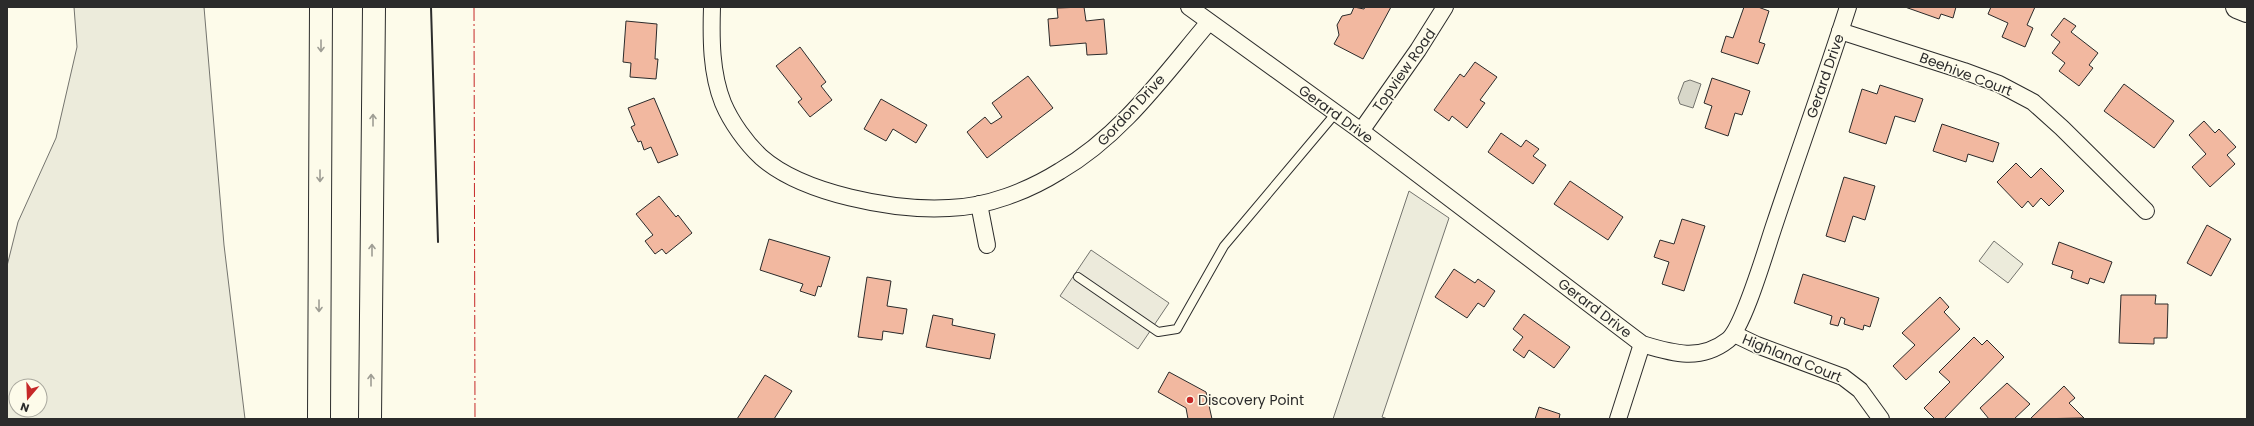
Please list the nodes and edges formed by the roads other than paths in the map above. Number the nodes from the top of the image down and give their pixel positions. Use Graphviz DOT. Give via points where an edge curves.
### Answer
graph roads {
  1 [pos="321,7"];
  2 [pos="374,7"];
  3 [pos="712,7"];
  4 [pos="1189,7"];
  5 [pos="1445,7"];
  6 [pos="1848,7"];
  7 [pos="2237,7"];
  8 [pos="2247,11"];
  9 [pos="1209,22"];
  10 [pos="1840,31"];
  11 [pos="1335,114"];
  12 [pos="1360,132"];
  13 [pos="979,204"];
  14 [pos="2146,211"];
  15 [pos="987,245"];
  16 [pos="1078,277"];
  17 [pos="1734,334"];
  18 [pos="1642,344"];
  19 [pos="319,419"];
  20 [pos="370,419"];
  21 [pos="1618,419"];
  22 [pos="1881,419"];
  1 -- 19 [label="main road, one-way"];
  20 -- 2 [label="main road, one-way"];
  3 -- 13 [label="street, Gordon Drive" via="714,71 723,103 740,132 761,157 789,176 819,189 857,199 903,206 949,208"];
  4 -- 9 [label="street, Gerard Drive"];
  5 -- 12 [label="street, Topview Road"];
  6 -- 10 [label="street, Gerard Drive"];
  7 -- 8 [label="main road"];
  9 -- 11 [label="street, Gerard Drive"];
  9 -- 13 [label="street, Gordon Drive" via="1136,109 1089,153 1030,187"];
  10 -- 14 [label="street, Beehive Court" via="1964,70 1999,84 2033,102"];
  10 -- 17 [label="street, Gerard Drive" via="1755,283"];
  11 -- 12 [label="street, Gerard Drive"];
  11 -- 16 [label="lane" via="1224,246 1177,329 1158,332"];
  12 -- 18 [label="street, Gerard Drive"];
  13 -- 15 [label="street"];
  17 -- 18 [label="street, Gerard Drive" via="1715,349 1694,355 1675,354"];
  17 -- 22 [label="street, Highland Court" via="1843,377 1860,390"];
  18 -- 21 [label="street"];
}
